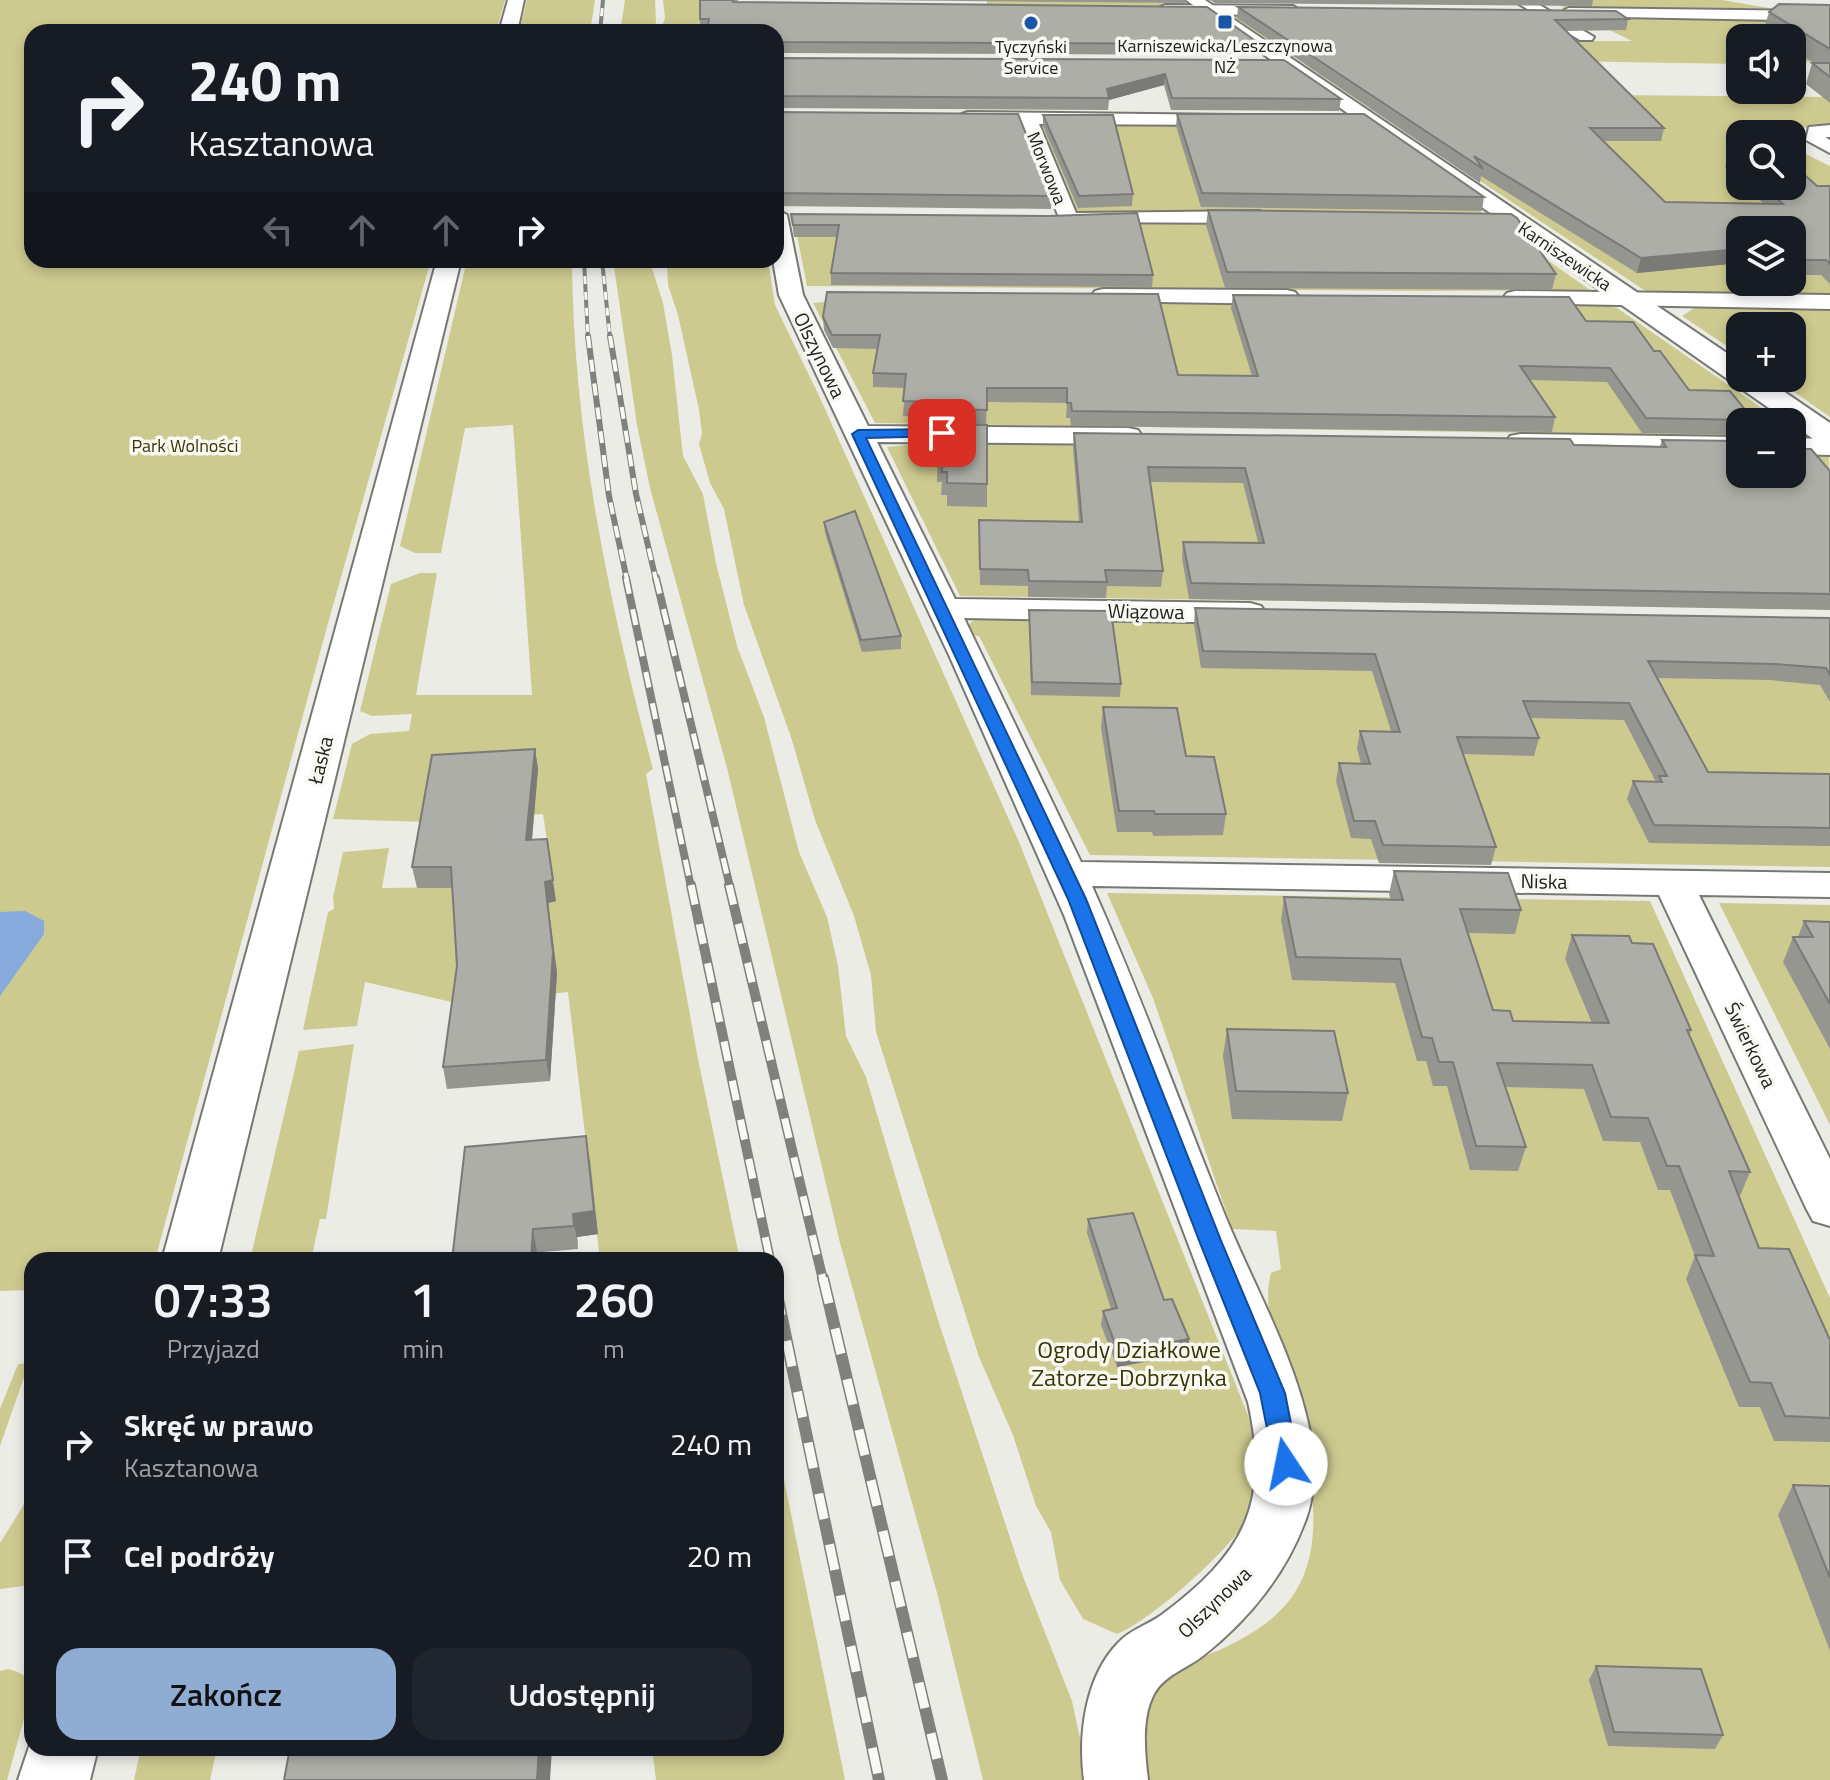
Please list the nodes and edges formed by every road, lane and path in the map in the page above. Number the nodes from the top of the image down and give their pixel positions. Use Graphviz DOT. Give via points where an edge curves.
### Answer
graph roads {
  1 [pos="516,0"];
  2 [pos="1200,5"];
  3 [pos="1517,6"];
  4 [pos="1145,10"];
  5 [pos="1312,11"];
  6 [pos="1545,13"];
  7 [pos="1830,16"];
  8 [pos="510,24"];
  9 [pos="1592,40"];
  10 [pos="1284,63"];
  11 [pos="1254,64"];
  12 [pos="948,117"];
  13 [pos="1027,118"];
  14 [pos="1250,120"];
  15 [pos="1340,120"];
  16 [pos="1367,120"];
  17 [pos="1830,131"];
  18 [pos="1830,147"];
  19 [pos="784,216"];
  20 [pos="804,216"];
  21 [pos="1275,217"];
  22 [pos="1479,219"];
  23 [pos="1513,220"];
  24 [pos="784,258"];
  25 [pos="447,268"];
  26 [pos="791,295"];
  27 [pos="819,295"];
  28 [pos="1084,295"];
  29 [pos="1305,297"];
  30 [pos="1495,298"];
  31 [pos="1629,299"];
  32 [pos="1830,302"];
  33 [pos="1726,365"];
  34 [pos="1765,392"];
  35 [pos="858,434"];
  36 [pos="1149,436"];
  37 [pos="1830,437"];
  38 [pos="1501,442"];
  39 [pos="1726,445"];
  40 [pos="1806,446"];
  41 [pos="1830,447"];
  42 [pos="942,608"];
  43 [pos="1274,613"];
  44 [pos="1067,874"];
  45 [pos="1673,883"];
  46 [pos="1830,885"];
  47 [pos="1830,1208"];
  48 [pos="192,1252"];
  49 [pos="61,1756"];
  50 [pos="54,1780"];
  51 [pos="1116,1780"];
  1 -- 8 [label="street"];
  2 -- 4 [label="street"];
  2 -- 5 [label="street"];
  2 -- 10 [label="street, Karniszewicka"];
  3 -- 6 [label="street"];
  6 -- 7 [label="street"];
  6 -- 9 [label="street"];
  10 -- 11 [label="street"];
  10 -- 16 [label="street, Karniszewicka"];
  12 -- 13 [label="street"];
  13 -- 14 [label="street"];
  13 -- 21 [label="street, Morwowa" via="1057,218"];
  15 -- 16 [label="street"];
  16 -- 23 [label="street, Karniszewicka"];
  17 -- 18 [label="street" via="1816,131 1815,140"];
  19 -- 20 [label="street"];
  22 -- 23 [label="street"];
  23 -- 31 [label="street, Karniszewicka"];
  24 -- 26 [label="street, Olszynowa"];
  25 -- 48 [label="street, Łaska"];
  26 -- 27 [label="street"];
  26 -- 35 [label="street, Olszynowa"];
  28 -- 29 [label="street"];
  30 -- 31 [label="street"];
  31 -- 32 [label="street"];
  31 -- 33 [label="street, Karniszewicka"];
  34 -- 37 [label="street"];
  35 -- 36 [label="street"];
  35 -- 42 [label="street, Olszynowa"];
  38 -- 39 [label="street"];
  40 -- 41 [label="street"];
  42 -- 43 [label="street, Wiązowa"];
  42 -- 44 [label="street, Olszynowa"];
  44 -- 45 [label="street, Niska"];
  44 -- 51 [label="street, Olszynowa" via="1273,1393 1286,1464 1282,1512 1254,1564 1181,1637 1139,1664 1122,1695 1113,1726"];
  45 -- 46 [label="street, Niska"];
  45 -- 47 [label="street, Świerkowa"];
  49 -- 50 [label="street"];
}
